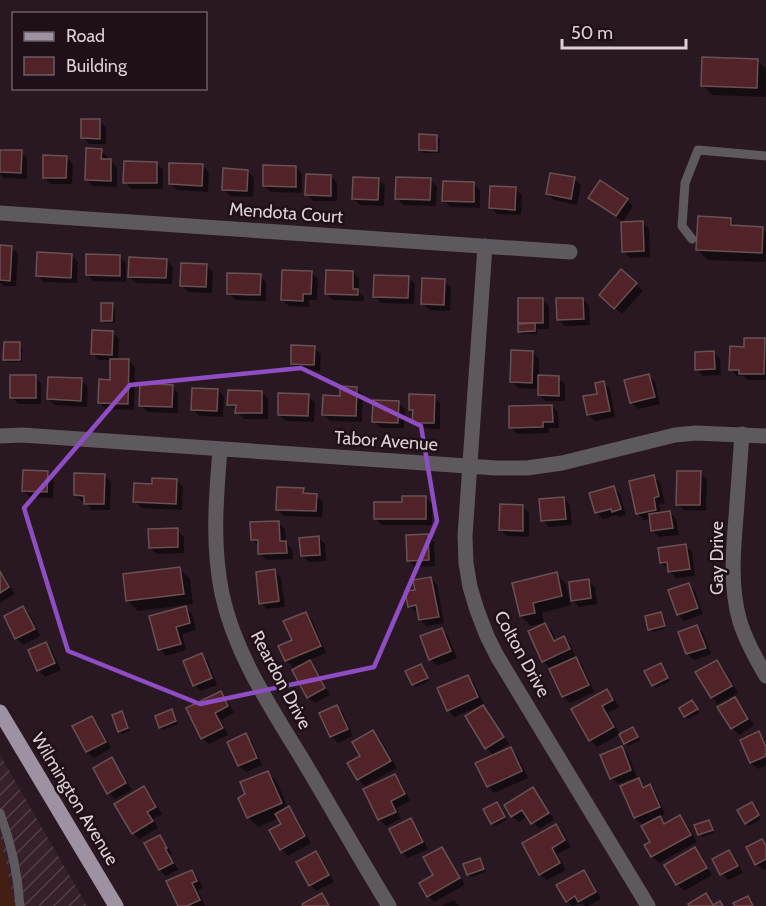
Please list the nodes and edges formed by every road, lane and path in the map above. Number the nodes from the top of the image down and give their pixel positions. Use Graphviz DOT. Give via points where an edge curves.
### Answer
graph roads {
  1 [pos="766,156"];
  2 [pos="0,213"];
  3 [pos="692,239"];
  4 [pos="485,246"];
  5 [pos="570,252"];
  6 [pos="742,434"];
  7 [pos="0,436"];
  8 [pos="766,436"];
  9 [pos="220,450"];
  10 [pos="469,466"];
  11 [pos="766,676"];
  12 [pos="0,712"];
  13 [pos="0,813"];
  14 [pos="20,906"];
  15 [pos="116,906"];
  16 [pos="389,906"];
  17 [pos="648,906"];
  1 -- 3 [label="lane" via="698,150 685,183 682,226"];
  2 -- 4 [label="street, Mendota Court"];
  4 -- 5 [label="street, Mendota Court"];
  4 -- 10 [label="street, Colton Drive"];
  6 -- 8 [label="street, Tabor Avenue"];
  6 -- 10 [label="street, Tabor Avenue" via="675,435 527,468"];
  6 -- 11 [label="street, Gay Drive" via="733,577 740,622"];
  7 -- 9 [label="street, Tabor Avenue"];
  9 -- 10 [label="street, Tabor Avenue"];
  9 -- 16 [label="street, Reardon Drive" via="217,566 237,642 268,703"];
  10 -- 17 [label="street, Colton Drive" via="466,563 477,610 497,656"];
  12 -- 15 [label="main road, Wilmington Avenue"];
  13 -- 14 [label="lane" via="17,872"];
}
